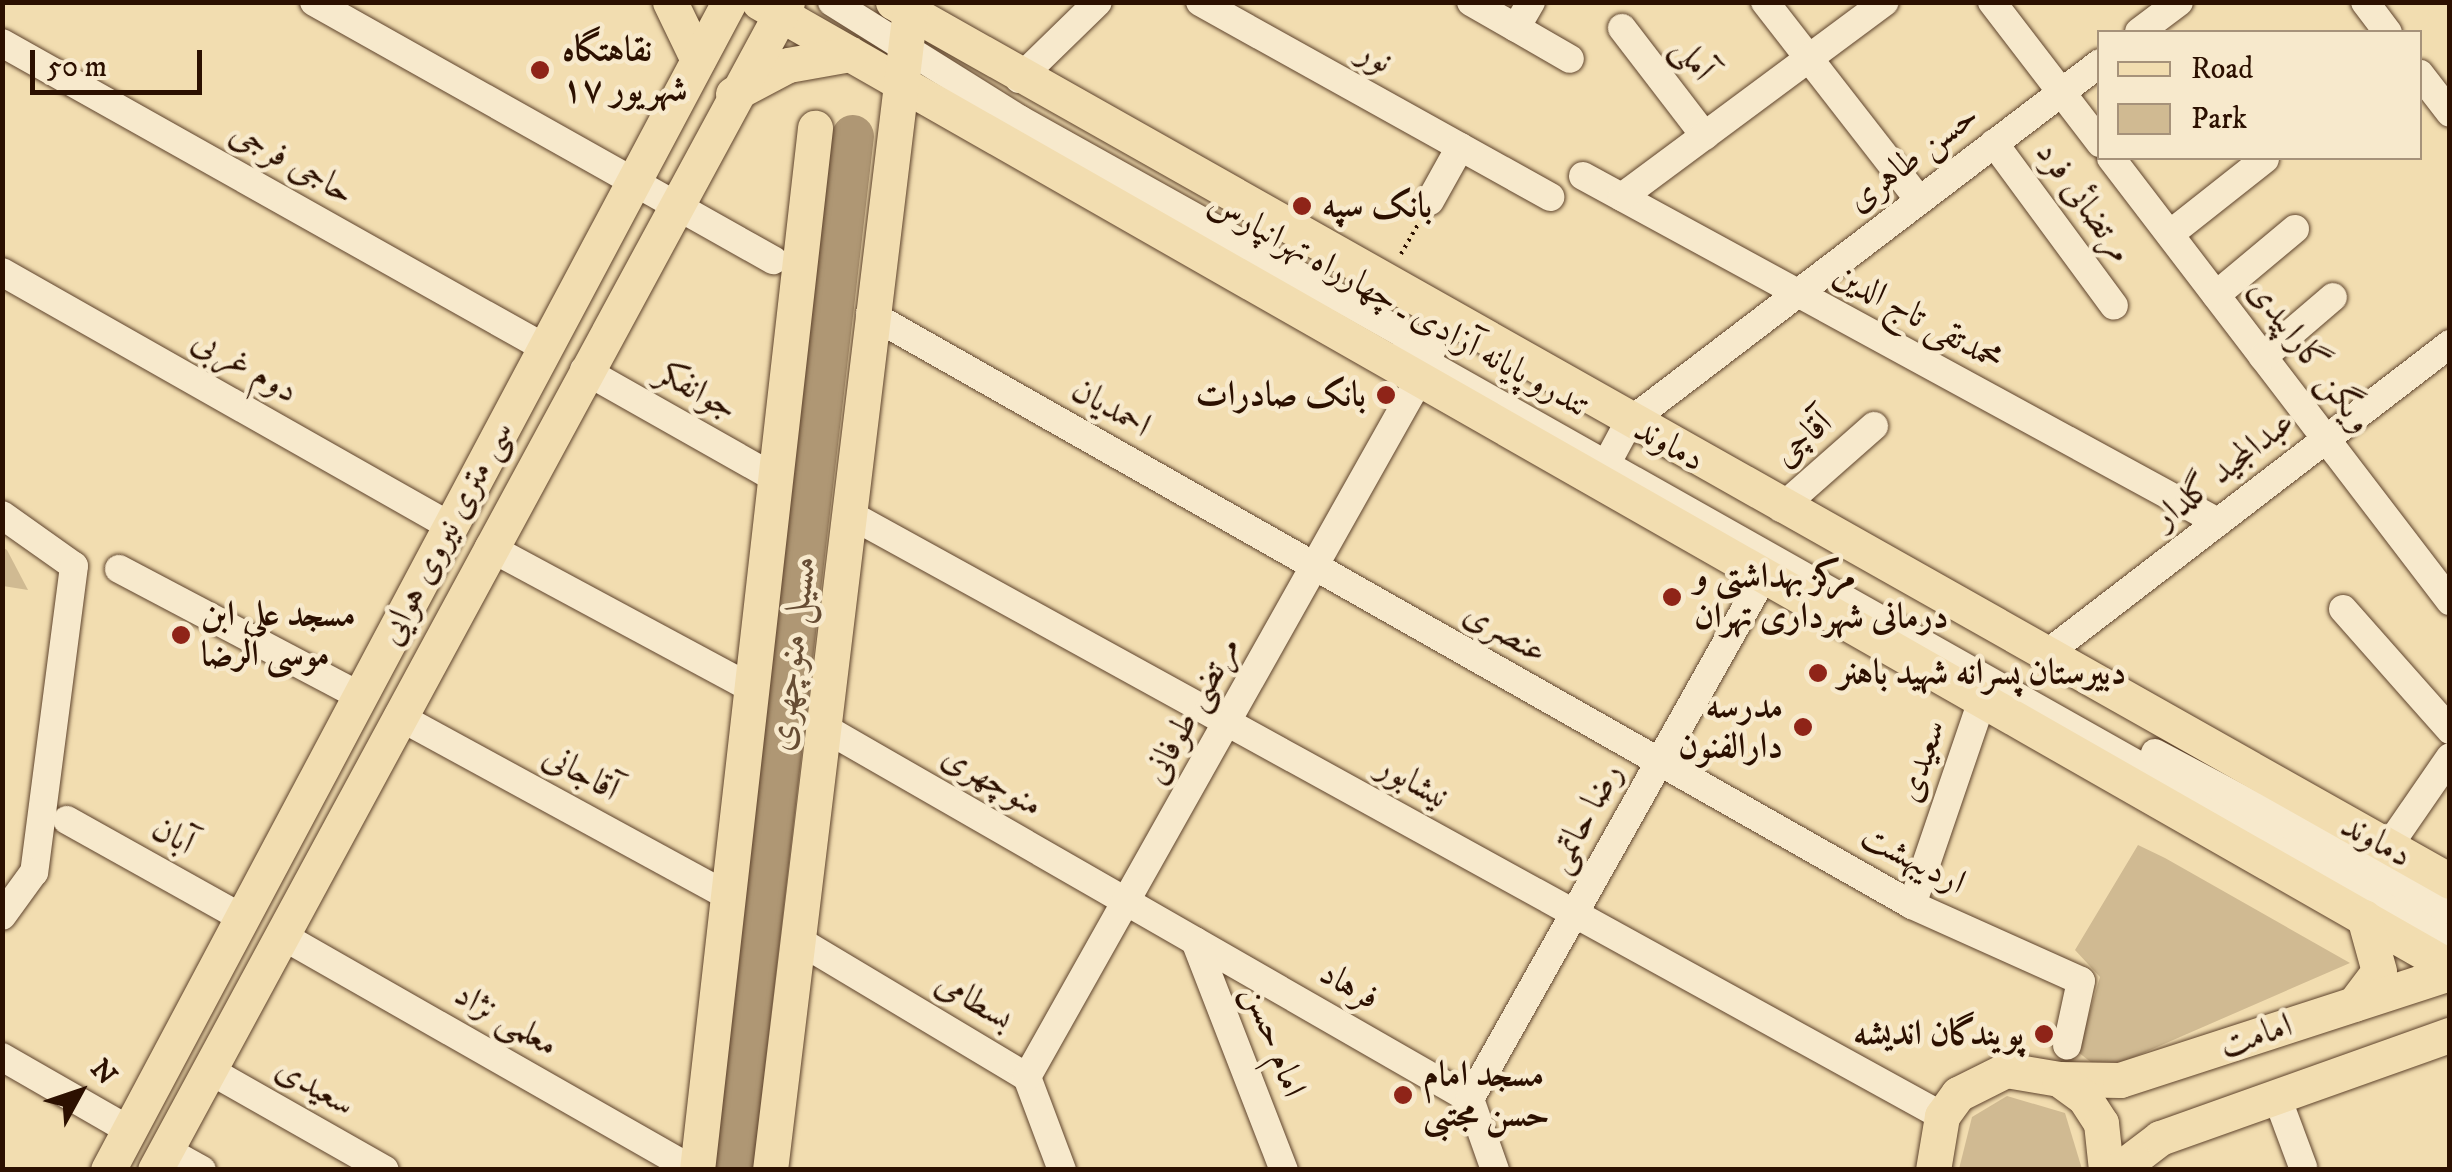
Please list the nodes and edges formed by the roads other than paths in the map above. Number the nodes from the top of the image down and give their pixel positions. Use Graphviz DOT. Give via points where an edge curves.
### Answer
graph roads {
  1 [pos="314,2"];
  2 [pos="670,2"];
  3 [pos="728,2"];
  4 [pos="832,2"];
  5 [pos="1098,2"];
  6 [pos="1200,2"];
  7 [pos="1471,2"];
  8 [pos="1531,2"];
  9 [pos="1765,2"];
  10 [pos="1885,2"];
  11 [pos="1992,2"];
  12 [pos="2179,2"];
  13 [pos="2365,2"];
  14 [pos="777,5"];
  15 [pos="1516,28"];
  16 [pos="1622,28"];
  17 [pos="2143,30"];
  18 [pos="2386,30"];
  19 [pos="904,37"];
  20 [pos="2,43"];
  21 [pos="850,54"];
  22 [pos="1570,59"];
  23 [pos="1808,59"];
  24 [pos="698,60"];
  25 [pos="2097,65"];
  26 [pos="1019,79"];
  27 [pos="2061,92"];
  28 [pos="732,94"];
  29 [pos="815,128"];
  30 [pos="1705,136"];
  31 [pos="2097,139"];
  32 [pos="1994,143"];
  33 [pos="1460,147"];
  34 [pos="2113,160"];
  35 [pos="2264,160"];
  36 [pos="1584,176"];
  37 [pos="634,182"];
  38 [pos="1550,197"];
  39 [pos="1622,197"];
  40 [pos="1919,200"];
  41 [pos="1430,201"];
  42 [pos="672,204"];
  43 [pos="2295,228"];
  44 [pos="2170,234"];
  45 [pos="784,265"];
  46 [pos="2,272"];
  47 [pos="1798,294"];
  48 [pos="2216,295"];
  49 [pos="2333,297"];
  50 [pos="2114,306"];
  51 [pos="870,314"];
  52 [pos="2448,347"];
  53 [pos="545,348"];
  54 [pos="2263,356"];
  55 [pos="584,370"];
  56 [pos="1420,378"];
  57 [pos="1628,422"];
  58 [pos="1874,426"];
  59 [pos="2326,439"];
  60 [pos="773,477"];
  61 [pos="1598,480"];
  62 [pos="1781,508"];
  63 [pos="849,514"];
  64 [pos="2,516"];
  65 [pos="2218,522"];
  66 [pos="450,526"];
  67 [pos="489,547"];
  68 [pos="1314,568"];
  69 [pos="120,569"];
  70 [pos="1765,574"];
  71 [pos="2450,601"];
  72 [pos="2343,609"];
  73 [pos="2044,655"];
  74 [pos="751,688"];
  75 [pos="360,696"];
  76 [pos="1983,698"];
  77 [pos="398,716"];
  78 [pos="1228,723"];
  79 [pos="821,726"];
  80 [pos="2450,730"];
  81 [pos="2450,757"];
  82 [pos="1658,764"];
  83 [pos="66,820"];
  84 [pos="2388,848"];
  85 [pos="2450,882"];
  86 [pos="728,896"];
  87 [pos="1126,902"];
  88 [pos="1912,905"];
  89 [pos="2450,910"];
  90 [pos="1574,914"];
  91 [pos="2,916"];
  92 [pos="242,918"];
  93 [pos="2364,918"];
  94 [pos="281,935"];
  95 [pos="798,940"];
  96 [pos="1194,941"];
  97 [pos="2450,941"];
  98 [pos="2450,970"];
  99 [pos="2354,1004"];
  100 [pos="2450,1036"];
  101 [pos="2,1056"];
  102 [pos="2063,1062"];
  103 [pos="209,1070"];
  104 [pos="1027,1077"];
  105 [pos="2277,1096"];
  106 [pos="1470,1099"];
  107 [pos="130,1130"];
  108 [pos="1930,1151"];
  109 [pos="161,1160"];
  110 [pos="2302,1168"];
  111 [pos="108,1170"];
  112 [pos="202,1170"];
  113 [pos="385,1170"];
  114 [pos="695,1170"];
  115 [pos="770,1170"];
  116 [pos="1062,1170"];
  117 [pos="1284,1170"];
  118 [pos="1495,1170"];
  119 [pos="2106,1170"];
  120 [pos="2118,1170"];
  1 -- 37 [label="street"];
  2 -- 24 [label="main road"];
  3 -- 24 [label="main road, سی متری نیروی هوایی"];
  4 -- 19 [label="street"];
  5 -- 26 [label="street"];
  6 -- 33 [label="street, نور"];
  7 -- 15 [label="street"];
  8 -- 15 [label="street"];
  9 -- 23 [label="street"];
  10 -- 23 [label="street"];
  11 -- 27 [label="street"];
  12 -- 17 [label="street"];
  13 -- 18 [label="street"];
  14 -- 19 [label="street, تندرو پایانه آزادی ـ چهارراه تهرانپارس"];
  14 -- 21 [label="main road"];
  14 -- 28 [label="main road, سی متری نیروی هوایی"];
  15 -- 22 [label="street"];
  16 -- 30 [label="street, آملی"];
  19 -- 21 [label="main road"];
  19 -- 26 [label="main road, دماوند"];
  19 -- 51 [label="main road"];
  19 -- 56 [label="main road, دماوند"];
  19 -- 89 [label="street" via="1262,255"];
  19 -- 97 [label="street, تندرو پایانه آزادی ـ چهارراه تهرانپارس"];
  20 -- 53 [label="street, حاجی فرجی"];
  21 -- 28 [label="main road" via="788,65"];
  23 -- 30 [label="street"];
  23 -- 40 [label="street"];
  24 -- 37 [label="main road, سی متری نیروی هوایی"];
  25 -- 27 [label="street, حسن طاهری"];
  26 -- 57 [label="main road, دماوند"];
  27 -- 31 [label="street"];
  27 -- 32 [label="street, حسن طاهری"];
  28 -- 42 [label="main road, سی متری نیروی هوایی"];
  29 -- 45 [label="main road"];
  30 -- 39 [label="street"];
  32 -- 40 [label="street, حسن طاهری"];
  32 -- 50 [label="street, مرتضائی فرد"];
  33 -- 38 [label="street, نور"];
  33 -- 41 [label="street"];
  34 -- 44 [label="street, ویگن گاراپیدی"];
  35 -- 44 [label="street"];
  36 -- 39 [label="street, محمدتقی تاج الدین"];
  37 -- 42 [label="street"];
  37 -- 53 [label="main road, سی متری نیروی هوایی"];
  39 -- 47 [label="street, محمدتقی تاج الدین"];
  40 -- 47 [label="street, حسن طاهری"];
  42 -- 45 [label="street"];
  42 -- 55 [label="main road, سی متری نیروی هوایی"];
  43 -- 48 [label="street"];
  44 -- 48 [label="street, ویگن گاراپیدی"];
  45 -- 60 [label="main road"];
  46 -- 66 [label="street, دوم غربی"];
  47 -- 57 [label="street, حسن طاهری"];
  47 -- 65 [label="street, محمدتقی تاج الدین"];
  48 -- 54 [label="street, ویگن گاراپیدی"];
  49 -- 54 [label="street"];
  51 -- 63 [label="main road"];
  51 -- 68 [label="street, احمدیان"];
  52 -- 59 [label="street, عبدالمجید گلدار"];
  53 -- 66 [label="main road, سی متری نیروی هوایی"];
  54 -- 59 [label="street, ویگن گاراپیدی"];
  55 -- 60 [label="street, جوانفکر"];
  55 -- 67 [label="main road, سی متری نیروی هوایی"];
  56 -- 61 [label="main road, دماوند"];
  56 -- 68 [label="street, مرتضی طوفانی"];
  57 -- 61 [label="street"];
  57 -- 62 [label="main road, دماوند"];
  58 -- 62 [label="street, آقاچی"];
  59 -- 65 [label="street, عبدالمجید گلدار"];
  59 -- 71 [label="street, ویگن گاراپیدی"];
  60 -- 74 [label="main road"];
  61 -- 70 [label="main road, دماوند"];
  62 -- 73 [label="main road, دماوند"];
  63 -- 78 [label="street, نیشابور"];
  63 -- 79 [label="main road"];
  64 -- 91 [label="street" via="74,566 34,872"];
  65 -- 73 [label="street, عبدالمجید گلدار"];
  66 -- 75 [label="main road, سی متری نیروی هوایی"];
  67 -- 74 [label="street"];
  67 -- 77 [label="main road, سی متری نیروی هوایی"];
  68 -- 78 [label="street, مرتضی طوفانی"];
  68 -- 82 [label="street, عنصری"];
  69 -- 75 [label="street"];
  70 -- 76 [label="main road, دماوند"];
  70 -- 82 [label="street, رضا حاتمی"];
  72 -- 80 [label="street"];
  73 -- 84 [label="main road, دماوند"];
  74 -- 86 [label="main road"];
  75 -- 92 [label="main road, سی متری نیروی هوایی"];
  76 -- 88 [label="street, سعیدی"];
  76 -- 93 [label="main road, دماوند"];
  77 -- 86 [label="street, آقاجانی"];
  77 -- 94 [label="main road, سی متری نیروی هوایی"];
  78 -- 87 [label="street, مرتضی طوفانی"];
  78 -- 90 [label="street, نیشابور"];
  79 -- 87 [label="street, منوچهری"];
  79 -- 95 [label="main road"];
  81 -- 84 [label="street"];
  82 -- 88 [label="street, اردیبهشت"];
  82 -- 90 [label="street, رضا حاتمی"];
  83 -- 92 [label="street, آبان"];
  84 -- 85 [label="main road, دماوند"];
  86 -- 114 [label="main road"];
  87 -- 96 [label="street, فرهاد"];
  87 -- 104 [label="street, مرتضی طوفانی"];
  88 -- 102 [label="street, اردیبهشت" via="2081,981"];
  90 -- 106 [label="street, رضا حاتمی"];
  90 -- 108 [label="street, نیشابور"];
  92 -- 107 [label="main road, سی متری نیروی هوایی"];
  93 -- 98 [label="main road, دماوند"];
  93 -- 99 [label="main road" via="2379,971"];
  94 -- 103 [label="main road, سی متری نیروی هوایی"];
  94 -- 114 [label="street, معلمی نژاد"];
  95 -- 104 [label="street, بسطامی"];
  95 -- 115 [label="main road"];
  96 -- 106 [label="street, فرهاد"];
  96 -- 117 [label="street, امام حسن"];
  98 -- 99 [label="main road, امامت"];
  99 -- 102 [label="main road, امامت" via="2120,1080"];
  100 -- 105 [label="main road, امامت"];
  101 -- 107 [label="street"];
  102 -- 108 [label="main road, امامت" via="2006,1070 1958,1094"];
  102 -- 119 [label="main road" via="2101,1123"];
  103 -- 109 [label="main road, سی متری نیروی هوایی"];
  103 -- 113 [label="street, سعیدی"];
  104 -- 116 [label="street, بسطامی"];
  105 -- 110 [label="street"];
  105 -- 120 [label="main road, امامت" via="2160,1138"];
  106 -- 118 [label="street"];
  107 -- 111 [label="main road, سی متری نیروی هوایی"];
  109 -- 112 [label="street"];
}
